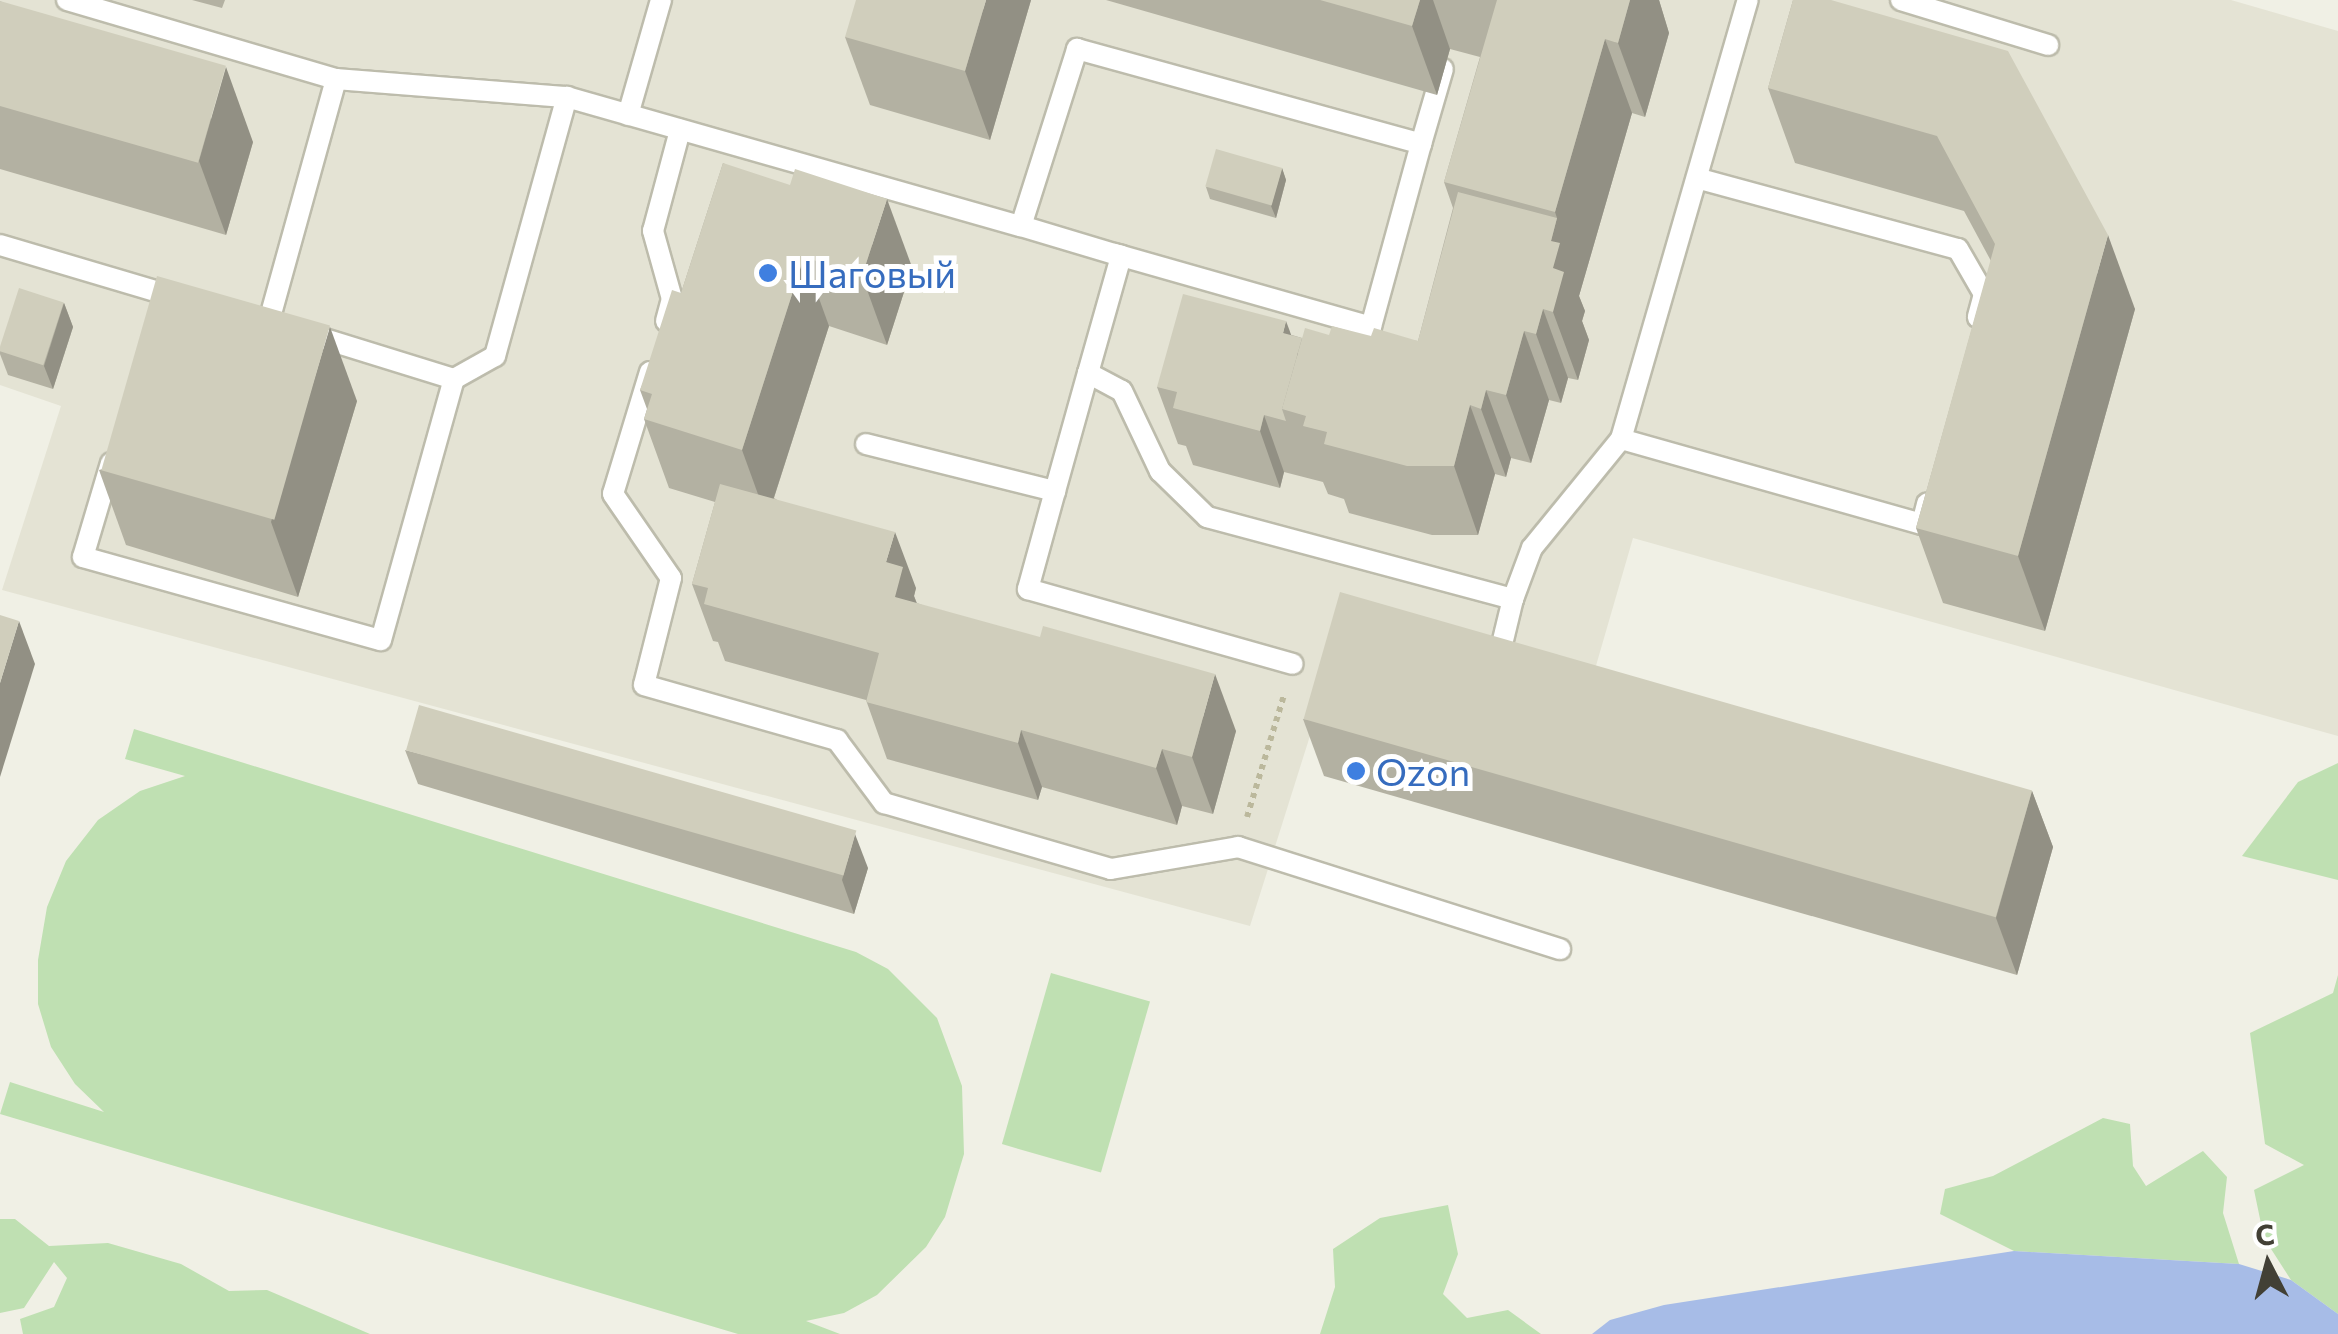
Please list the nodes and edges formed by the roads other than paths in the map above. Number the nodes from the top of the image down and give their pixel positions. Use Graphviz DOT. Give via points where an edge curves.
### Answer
graph roads {
  1 [pos="68,0"];
  2 [pos="661,0"];
  3 [pos="1748,0"];
  4 [pos="1901,0"];
  5 [pos="2048,44"];
  6 [pos="1447,54"];
  7 [pos="336,79"];
  8 [pos="567,97"];
  9 [pos="628,115"];
  10 [pos="680,130"];
  11 [pos="1421,144"];
  12 [pos="1700,179"];
  13 [pos="1021,226"];
  14 [pos="0,245"];
  15 [pos="1114,254"];
  16 [pos="198,303"];
  17 [pos="234,312"];
  18 [pos="269,322"];
  19 [pos="1974,332"];
  20 [pos="1088,373"];
  21 [pos="454,379"];
  22 [pos="1620,438"];
  23 [pos="117,444"];
  24 [pos="866,444"];
  25 [pos="1932,486"];
  26 [pos="1055,491"];
  27 [pos="1513,599"];
  28 [pos="1293,664"];
  29 [pos="1497,665"];
  30 [pos="1560,950"];
  1 -- 7 [label="lane"];
  2 -- 9 [label="lane"];
  3 -- 12 [label="lane"];
  4 -- 5 [label="lane"];
  6 -- 11 [label="lane"];
  7 -- 8 [label="lane"];
  7 -- 18 [label="lane"];
  8 -- 9 [label="lane"];
  8 -- 21 [label="lane" via="495,356"];
  9 -- 10 [label="lane"];
  10 -- 13 [label="lane"];
  10 -- 30 [label="lane" via="653,231 672,299 613,494 671,578 644,685 837,740 884,803 1111,869 1238,847"];
  11 -- 13 [label="lane" via="1077,50"];
  11 -- 15 [label="lane" via="1371,327"];
  12 -- 19 [label="lane" via="1958,248 1984,294"];
  12 -- 22 [label="lane"];
  13 -- 15 [label="lane"];
  14 -- 16 [label="lane" via="159,303"];
  15 -- 20 [label="lane" via="1122,256"];
  17 -- 18 [label="lane"];
  18 -- 21 [label="lane"];
  20 -- 26 [label="lane"];
  20 -- 27 [label="lane" via="1122,391 1160,471 1207,518"];
  21 -- 23 [label="lane" via="381,640 83,558"];
  22 -- 25 [label="lane" via="1922,524"];
  22 -- 27 [label="lane" via="1532,548"];
  24 -- 26 [label="lane"];
  26 -- 28 [label="lane" via="1028,588"];
  27 -- 29 [label="lane"];
}
